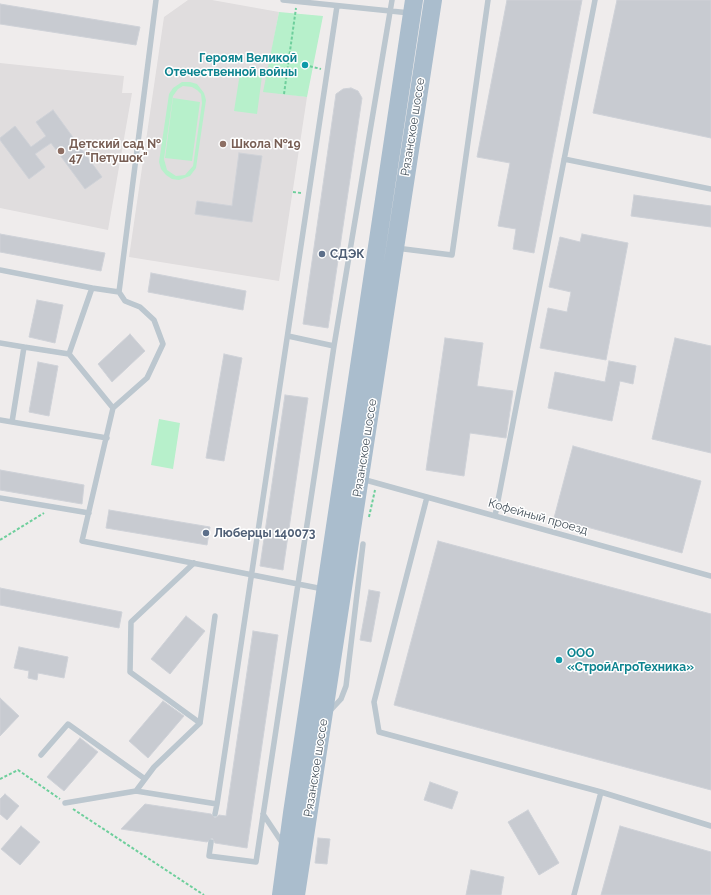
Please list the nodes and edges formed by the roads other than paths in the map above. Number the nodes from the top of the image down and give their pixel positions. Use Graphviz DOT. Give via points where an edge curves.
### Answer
graph roads {
  1 [pos="156,0"];
  2 [pos="283,0"];
  3 [pos="392,0"];
  4 [pos="433,0"];
  5 [pos="488,0"];
  6 [pos="595,0"];
  7 [pos="337,6"];
  8 [pos="413,7"];
  9 [pos="390,11"];
  10 [pos="564,160"];
  11 [pos="711,189"];
  12 [pos="395,248"];
  13 [pos="0,270"];
  14 [pos="92,288"];
  15 [pos="119,292"];
  16 [pos="288,336"];
  17 [pos="0,343"];
  18 [pos="334,346"];
  19 [pos="24,347"];
  20 [pos="69,354"];
  21 [pos="113,408"];
  22 [pos="0,420"];
  23 [pos="12,422"];
  24 [pos="107,438"];
  25 [pos="360,479"];
  26 [pos="428,497"];
  27 [pos="0,498"];
  28 [pos="89,514"];
  29 [pos="495,516"];
  30 [pos="364,544"];
  31 [pos="194,563"];
  32 [pos="251,574"];
  33 [pos="711,576"];
  34 [pos="298,584"];
  35 [pos="326,589"];
  36 [pos="215,616"];
  37 [pos="324,717"];
  38 [pos="200,722"];
  39 [pos="42,754"];
  40 [pos="145,779"];
  41 [pos="136,791"];
  42 [pos="601,792"];
  43 [pos="65,803"];
  44 [pos="217,804"];
  45 [pos="215,814"];
  46 [pos="263,814"];
  47 [pos="711,826"];
  48 [pos="211,842"];
  49 [pos="287,851"];
  50 [pos="281,895"];
  51 [pos="296,895"];
  52 [pos="574,895"];
  1 -- 15 [label="lane"];
  2 -- 7 [label="lane"];
  3 -- 9 [label="lane"];
  4 -- 12 [label="main road, Рязанское шоссе"];
  5 -- 12 [label="lane" via="452,255"];
  6 -- 10 [label="lane"];
  7 -- 9 [label="lane"];
  7 -- 16 [label="lane"];
  8 -- 9 [label="lane"];
  8 -- 35 [label="main road, Рязанское шоссе"];
  9 -- 18 [label="lane"];
  10 -- 11 [label="lane"];
  10 -- 29 [label="lane"];
  12 -- 25 [label="main road, Рязанское шоссе"];
  13 -- 14 [label="lane"];
  14 -- 15 [label="lane"];
  14 -- 20 [label="lane"];
  15 -- 21 [label="lane" via="125,300 140,307 154,320 163,344 147,378"];
  16 -- 18 [label="lane"];
  16 -- 32 [label="lane"];
  17 -- 19 [label="lane"];
  18 -- 34 [label="lane"];
  19 -- 20 [label="lane"];
  19 -- 23 [label="lane"];
  20 -- 21 [label="lane"];
  21 -- 24 [label="lane"];
  22 -- 23 [label="lane"];
  23 -- 24 [label="lane"];
  24 -- 28 [label="lane"];
  25 -- 26 [label="lane, Кофейный проезд"];
  25 -- 37 [label="main road, Рязанское шоссе"];
  26 -- 29 [label="lane, Кофейный проезд"];
  26 -- 42 [label="lane" via="374,702 379,732"];
  27 -- 28 [label="lane"];
  28 -- 31 [label="lane" via="82,542"];
  29 -- 33 [label="lane, Кофейный проезд"];
  30 -- 37 [label="lane" via="346,686 341,699"];
  31 -- 32 [label="lane"];
  31 -- 38 [label="lane" via="131,622 130,672"];
  32 -- 34 [label="lane"];
  32 -- 44 [label="lane"];
  34 -- 35 [label="lane"];
  34 -- 46 [label="lane"];
  35 -- 49 [label="main road, Рязанское шоссе"];
  36 -- 38 [label="lane"];
  37 -- 51 [label="main road, Рязанское шоссе"];
  38 -- 40 [label="lane"];
  39 -- 40 [label="lane" via="68,724"];
  40 -- 41 [label="lane"];
  41 -- 43 [label="lane"];
  41 -- 44 [label="lane"];
  42 -- 47 [label="lane"];
  42 -- 52 [label="lane"];
  44 -- 45 [label="lane"];
  46 -- 48 [label="lane" via="256,862 209,856"];
  46 -- 49 [label="lane"];
  49 -- 50 [label="main road, Рязанское шоссе"];
}
